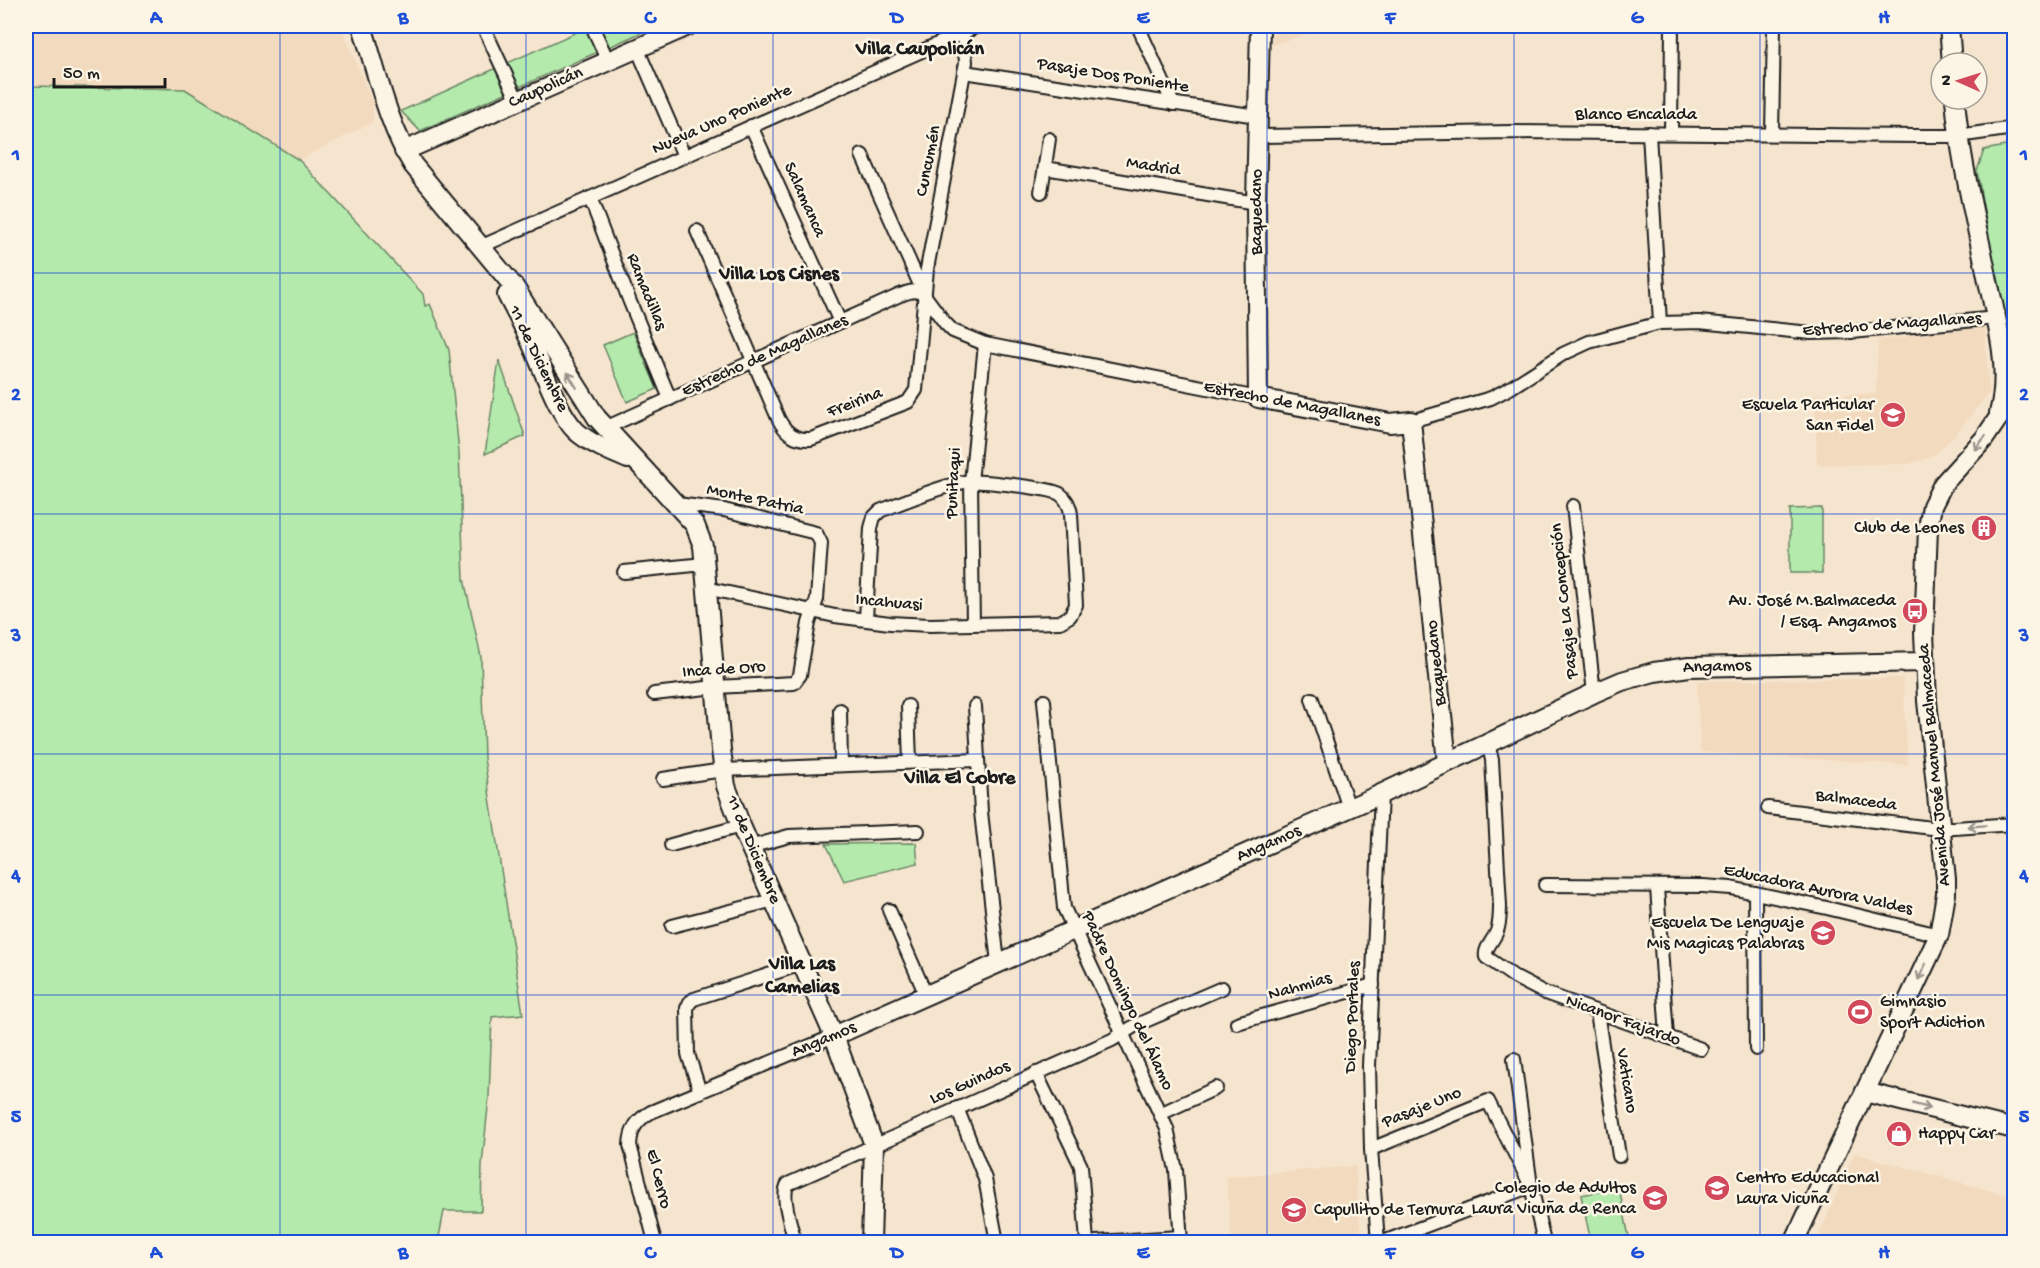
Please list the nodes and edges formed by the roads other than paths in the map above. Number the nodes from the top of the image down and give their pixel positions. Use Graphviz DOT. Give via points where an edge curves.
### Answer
graph roads {
  1 [pos="363,26"];
  2 [pos="483,26"];
  3 [pos="592,26"];
  4 [pos="688,26"];
  5 [pos="978,26"];
  6 [pos="1138,26"];
  7 [pos="1260,26"];
  8 [pos="1672,26"];
  9 [pos="1774,26"];
  10 [pos="1949,26"];
  11 [pos="960,29"];
  12 [pos="637,48"];
  13 [pos="1951,51"];
  14 [pos="608,61"];
  15 [pos="964,72"];
  16 [pos="518,101"];
  17 [pos="1173,104"];
  18 [pos="1956,111"];
  19 [pos="1257,116"];
  20 [pos="751,126"];
  21 [pos="2014,128"];
  22 [pos="1649,133"];
  23 [pos="1671,133"];
  24 [pos="1772,134"];
  25 [pos="1257,136"];
  26 [pos="1958,136"];
  27 [pos="1049,138"];
  28 [pos="404,151"];
  29 [pos="862,155"];
  30 [pos="684,156"];
  31 [pos="1045,168"];
  32 [pos="1041,192"];
  33 [pos="590,198"];
  34 [pos="1256,202"];
  35 [pos="697,231"];
  36 [pos="484,251"];
  37 [pos="925,296"];
  38 [pos="1996,318"];
  39 [pos="840,322"];
  40 [pos="1660,323"];
  41 [pos="2014,327"];
  42 [pos="985,344"];
  43 [pos="753,361"];
  44 [pos="2014,395"];
  45 [pos="1258,398"];
  46 [pos="670,399"];
  47 [pos="1997,421"];
  48 [pos="1411,422"];
  49 [pos="605,428"];
  50 [pos="638,463"];
  51 [pos="971,482"];
  52 [pos="677,504"];
  53 [pos="1573,506"];
  54 [pos="704,564"];
  55 [pos="624,572"];
  56 [pos="706,588"];
  57 [pos="813,611"];
  58 [pos="866,619"];
  59 [pos="973,624"];
  60 [pos="1925,662"];
  61 [pos="797,681"];
  62 [pos="715,687"];
  63 [pos="1594,693"];
  64 [pos="654,694"];
  65 [pos="1312,699"];
  66 [pos="1044,701"];
  67 [pos="908,706"];
  68 [pos="975,706"];
  69 [pos="840,710"];
  70 [pos="1488,743"];
  71 [pos="977,760"];
  72 [pos="910,762"];
  73 [pos="1447,762"];
  74 [pos="841,765"];
  75 [pos="723,770"];
  76 [pos="663,779"];
  77 [pos="1381,794"];
  78 [pos="1349,808"];
  79 [pos="1767,808"];
  80 [pos="2014,824"];
  81 [pos="741,826"];
  82 [pos="1940,829"];
  83 [pos="918,831"];
  84 [pos="671,845"];
  85 [pos="750,847"];
  86 [pos="1545,885"];
  87 [pos="1657,886"];
  88 [pos="1755,893"];
  89 [pos="774,900"];
  90 [pos="889,910"];
  91 [pos="672,926"];
  92 [pos="1074,929"];
  93 [pos="1939,935"];
  94 [pos="998,963"];
  95 [pos="802,964"];
  96 [pos="1373,985"];
  97 [pos="1221,988"];
  98 [pos="926,995"];
  99 [pos="1597,1012"];
  100 [pos="1237,1023"];
  101 [pos="1124,1033"];
  102 [pos="834,1036"];
  103 [pos="1667,1037"];
  104 [pos="1756,1048"];
  105 [pos="1701,1049"];
  106 [pos="1514,1059"];
  107 [pos="1036,1073"];
  108 [pos="1216,1088"];
  109 [pos="700,1092"];
  110 [pos="1865,1092"];
  111 [pos="957,1108"];
  112 [pos="1160,1114"];
  113 [pos="635,1125"];
  114 [pos="2014,1129"];
  115 [pos="874,1145"];
  116 [pos="1371,1149"];
  117 [pos="1619,1156"];
  118 [pos="1531,1186"];
  119 [pos="1180,1240"];
  120 [pos="655,1242"];
  121 [pos="795,1242"];
  122 [pos="871,1242"];
  123 [pos="997,1242"];
  124 [pos="1088,1242"];
  125 [pos="1096,1242"];
  126 [pos="1378,1242"];
  127 [pos="1383,1242"];
  128 [pos="1544,1242"];
  129 [pos="1794,1242"];
  1 -- 28 [label="street, 11 de Diciembre"];
  2 -- 16 [label="street"];
  3 -- 14 [label="street"];
  4 -- 12 [label="street, Caupolicán"];
  5 -- 11 [label="street, Nueva Uno Poniente"];
  6 -- 17 [label="street"];
  7 -- 19 [label="street, Baquedano"];
  8 -- 23 [label="street"];
  9 -- 24 [label="street"];
  10 -- 13 [label="street"];
  11 -- 15 [label="street, Cuncumén" via="966,51"];
  11 -- 20 [label="street, Nueva Uno Poniente"];
  12 -- 14 [label="street, Caupolicán"];
  12 -- 30 [label="street"];
  14 -- 16 [label="street, Caupolicán"];
  15 -- 17 [label="street, Pasaje Dos Poniente"];
  15 -- 37 [label="street, Cuncumén"];
  16 -- 28 [label="street, Caupolicán"];
  17 -- 19 [label="street, Pasaje Dos Poniente"];
  18 -- 26 [label="street, Avenida José Manuel Balmaceda"];
  19 -- 25 [label="street, Baquedano"];
  20 -- 30 [label="street, Nueva Uno Poniente"];
  20 -- 39 [label="street, Salamanca"];
  21 -- 26 [label="street, Blanco Encalada"];
  22 -- 23 [label="street, Blanco Encalada"];
  22 -- 25 [label="street, Blanco Encalada"];
  22 -- 40 [label="street"];
  23 -- 24 [label="street, Blanco Encalada"];
  24 -- 26 [label="street, Blanco Encalada"];
  25 -- 34 [label="street, Baquedano"];
  26 -- 38 [label="street, Avenida José Manuel Balmaceda"];
  27 -- 31 [label="street"];
  28 -- 36 [label="street, 11 de Diciembre"];
  29 -- 37 [label="street, Estrecho de Magallanes"];
  30 -- 33 [label="street, Nueva Uno Poniente"];
  31 -- 32 [label="street"];
  31 -- 34 [label="street, Madrid"];
  33 -- 36 [label="street, Nueva Uno Poniente"];
  33 -- 46 [label="street, Ramadillas"];
  34 -- 45 [label="street, Baquedano"];
  35 -- 43 [label="street"];
  49 -- 36 [label="street, 11 de Diciembre, one-way" via="581,396 525,302"];
  36 -- 50 [label="street, 11 de Diciembre" via="570,423 595,443"];
  37 -- 39 [label="street, Estrecho de Magallanes" via="918,291 908,292"];
  37 -- 42 [label="street, Estrecho de Magallanes" via="953,331"];
  37 -- 43 [label="street, Freirina" via="912,398 817,437 798,438 786,431"];
  38 -- 40 [label="street, Estrecho de Magallanes" via="1822,333 1686,321"];
  38 -- 41 [label="street, Estrecho de Magallanes"];
  38 -- 47 [label="street, Avenida José Manuel Balmaceda" via="2004,381"];
  39 -- 43 [label="street, Estrecho de Magallanes"];
  40 -- 48 [label="street, Estrecho de Magallanes" via="1589,342 1491,398"];
  42 -- 45 [label="street, Estrecho de Magallanes"];
  42 -- 51 [label="street, Punitaqui"];
  43 -- 46 [label="street, Estrecho de Magallanes"];
  44 -- 47 [label="street, Avenida José Manuel Balmaceda"];
  45 -- 48 [label="street, Estrecho de Magallanes" via="1390,423"];
  46 -- 49 [label="street, Estrecho de Magallanes"];
  47 -- 60 [label="street, Avenida José Manuel Balmaceda, one-way" via="1943,484 1932,507 1925,576"];
  48 -- 73 [label="street, Baquedano"];
  49 -- 50 [label="street, 11 de Diciembre"];
  50 -- 52 [label="street, 11 de Diciembre"];
  51 -- 58 [label="street" via="953,485 874,517"];
  51 -- 59 [label="street, Punitaqui"];
  51 -- 59 [label="street, Incahuasi" via="1061,494 1071,514 1076,599 1074,611 1060,622"];
  52 -- 54 [label="street, 11 de Diciembre" via="699,533"];
  52 -- 57 [label="street, Monte Patria" via="724,510 816,533 821,543"];
  53 -- 63 [label="street, Pasaje La Concepción"];
  54 -- 55 [label="street"];
  54 -- 56 [label="street, 11 de Diciembre"];
  56 -- 57 [label="street, Incahuasi"];
  56 -- 62 [label="street, 11 de Diciembre"];
  57 -- 58 [label="street, Incahuasi"];
  57 -- 61 [label="street, Monte Patria"];
  58 -- 59 [label="street, Incahuasi"];
  60 -- 63 [label="street, Angamos" via="1671,669 1638,676"];
  60 -- 82 [label="street, Avenida José Manuel Balmaceda"];
  61 -- 62 [label="street, Inca de Oro"];
  62 -- 64 [label="street, Inca de Oro"];
  62 -- 75 [label="street, 11 de Diciembre"];
  63 -- 70 [label="street, Angamos"];
  65 -- 78 [label="street"];
  66 -- 92 [label="street, Padre Domingo del Álamo" via="1063,901"];
  67 -- 72 [label="street"];
  68 -- 71 [label="street"];
  69 -- 74 [label="street"];
  70 -- 73 [label="street, Angamos"];
  70 -- 99 [label="street, Nicanor Fajardo" via="1500,906 1496,933 1485,955 1501,969 1545,993"];
  71 -- 72 [label="street"];
  71 -- 94 [label="street"];
  72 -- 74 [label="street"];
  73 -- 77 [label="street, Angamos"];
  74 -- 75 [label="street"];
  75 -- 76 [label="street"];
  75 -- 81 [label="street, 11 de Diciembre"];
  77 -- 78 [label="street, Angamos"];
  77 -- 96 [label="street, Diego Portales"];
  78 -- 92 [label="street, Angamos"];
  79 -- 82 [label="street, Balmaceda"];
  80 -- 82 [label="street, Balmaceda, one-way"];
  81 -- 84 [label="street"];
  81 -- 85 [label="street, 11 de Diciembre"];
  82 -- 93 [label="street, Avenida José Manuel Balmaceda" via="1946,894"];
  83 -- 85 [label="street" via="789,836"];
  85 -- 89 [label="street, 11 de Diciembre"];
  86 -- 87 [label="street, Educadora Aurora Valdes"];
  87 -- 88 [label="street, Educadora Aurora Valdes" via="1731,888"];
  87 -- 103 [label="street"];
  88 -- 93 [label="street, Educadora Aurora Valdes"];
  88 -- 104 [label="street"];
  89 -- 91 [label="street"];
  89 -- 95 [label="street, 11 de Diciembre"];
  90 -- 98 [label="street"];
  92 -- 94 [label="street, Angamos"];
  92 -- 101 [label="street, Padre Domingo del Álamo"];
  93 -- 110 [label="street, Avenida José Manuel Balmaceda, one-way"];
  94 -- 98 [label="street, Angamos"];
  95 -- 102 [label="street, 11 de Diciembre"];
  95 -- 109 [label="street" via="690,1002 688,1054"];
  96 -- 100 [label="street, Nahmias"];
  96 -- 116 [label="street, Diego Portales" via="1369,1066"];
  97 -- 101 [label="street, Los Guindos"];
  98 -- 102 [label="street, Angamos"];
  99 -- 103 [label="street, Nicanor Fajardo"];
  99 -- 117 [label="street, Vaticano"];
  101 -- 107 [label="street, Los Guindos"];
  101 -- 112 [label="street, Padre Domingo del Álamo"];
  102 -- 109 [label="street, Angamos"];
  102 -- 115 [label="street, 11 de Diciembre"];
  103 -- 105 [label="street, Nicanor Fajardo"];
  106 -- 118 [label="street"];
  107 -- 111 [label="street, Los Guindos"];
  107 -- 124 [label="street" via="1082,1166"];
  108 -- 112 [label="street"];
  109 -- 113 [label="street, Angamos" via="651,1112"];
  110 -- 114 [label="street, one-way"];
  110 -- 129 [label="street, Avenida José Manuel Balmaceda"];
  111 -- 115 [label="street, Los Guindos"];
  111 -- 123 [label="street" via="985,1179"];
  112 -- 119 [label="street, Padre Domingo del Álamo" via="1174,1158"];
  113 -- 120 [label="street, El Cerro" via="630,1144"];
  115 -- 121 [label="street, Los Guindos" via="788,1184 784,1196"];
  115 -- 122 [label="street, 11 de Diciembre"];
  116 -- 118 [label="street, Pasaje Uno" via="1488,1101"];
  116 -- 126 [label="street, Diego Portales"];
  118 -- 127 [label="street"];
  118 -- 128 [label="street"];
  119 -- 125 [label="street"];
}
